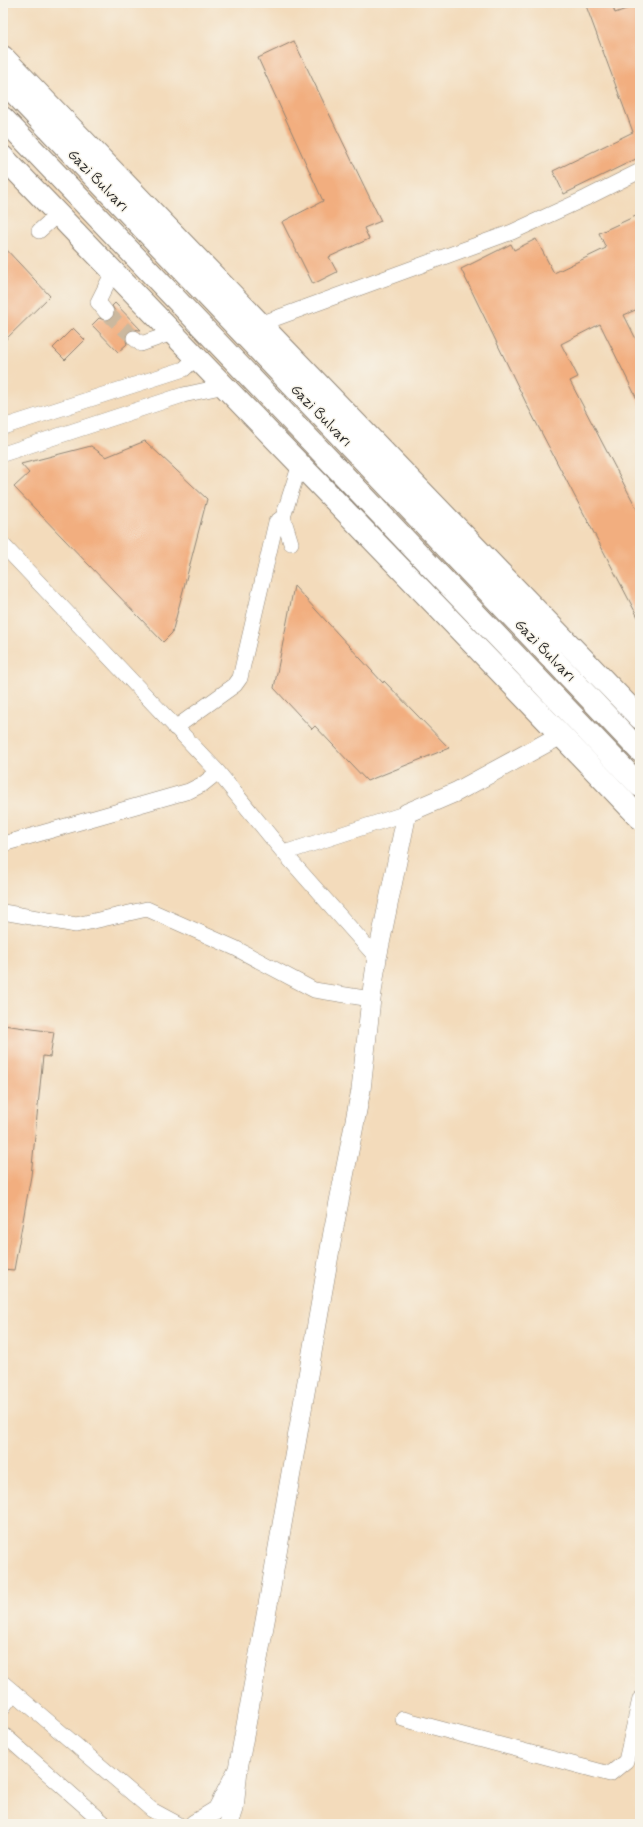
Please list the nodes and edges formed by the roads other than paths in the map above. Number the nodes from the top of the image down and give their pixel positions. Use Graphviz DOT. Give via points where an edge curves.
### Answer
graph roads {
  1 [pos="3,57"];
  2 [pos="3,81"];
  3 [pos="3,118"];
  4 [pos="3,157"];
  5 [pos="640,171"];
  6 [pos="58,214"];
  7 [pos="39,231"];
  8 [pos="113,272"];
  9 [pos="106,312"];
  10 [pos="260,324"];
  11 [pos="172,333"];
  12 [pos="134,338"];
  13 [pos="196,358"];
  14 [pos="225,386"];
  15 [pos="3,427"];
  16 [pos="3,454"];
  17 [pos="300,464"];
  18 [pos="284,517"];
  19 [pos="291,543"];
  20 [pos="3,545"];
  21 [pos="637,710"];
  22 [pos="614,723"];
  23 [pos="175,728"];
  24 [pos="562,735"];
  25 [pos="640,751"];
  26 [pos="218,772"];
  27 [pos="640,786"];
  28 [pos="407,813"];
  29 [pos="640,818"];
  30 [pos="3,844"];
  31 [pos="284,853"];
  32 [pos="3,912"];
  33 [pos="377,958"];
  34 [pos="371,999"];
  35 [pos="9,1687"];
  36 [pos="640,1699"];
  37 [pos="3,1707"];
  38 [pos="403,1720"];
  39 [pos="3,1734"];
  40 [pos="238,1769"];
  41 [pos="105,1824"];
  42 [pos="178,1824"];
  43 [pos="194,1824"];
  44 [pos="229,1824"];
  1 -- 10 [label="highway"];
  2 -- 22 [label="highway, Gazi Bulvarı"];
  3 -- 27 [label="highway, Gazi Bulvarı"];
  4 -- 6 [label="highway"];
  5 -- 10 [label="street" via="512,232"];
  6 -- 7 [label="street"];
  6 -- 8 [label="highway"];
  8 -- 9 [label="street" via="98,302"];
  8 -- 11 [label="highway"];
  10 -- 21 [label="highway"];
  11 -- 12 [label="street" via="141,344"];
  11 -- 13 [label="highway"];
  13 -- 14 [label="highway"];
  13 -- 15 [label="street" via="184,369"];
  14 -- 16 [label="street" via="183,395"];
  14 -- 17 [label="highway"];
  17 -- 18 [label="street"];
  17 -- 24 [label="highway"];
  18 -- 19 [label="street"];
  18 -- 23 [label="street" via="276,522 240,678 234,686"];
  20 -- 23 [label="street"];
  21 -- 22 [label="street"];
  22 -- 25 [label="highway, Gazi Bulvarı"];
  23 -- 26 [label="street"];
  24 -- 28 [label="main road" via="456,792"];
  24 -- 29 [label="highway"];
  26 -- 30 [label="street" via="189,791"];
  26 -- 31 [label="street"];
  28 -- 31 [label="street"];
  28 -- 33 [label="main road"];
  31 -- 33 [label="street"];
  32 -- 34 [label="street" via="76,925 147,909 235,948 314,990"];
  33 -- 34 [label="main road"];
  34 -- 40 [label="main road" via="361,1090 333,1232"];
  35 -- 37 [label="street"];
  35 -- 42 [label="street" via="152,1810"];
  36 -- 38 [label="street" via="626,1761 610,1774"];
  39 -- 41 [label="street"];
  40 -- 43 [label="main road" via="217,1810"];
  40 -- 44 [label="main road" via="234,1809"];
}
